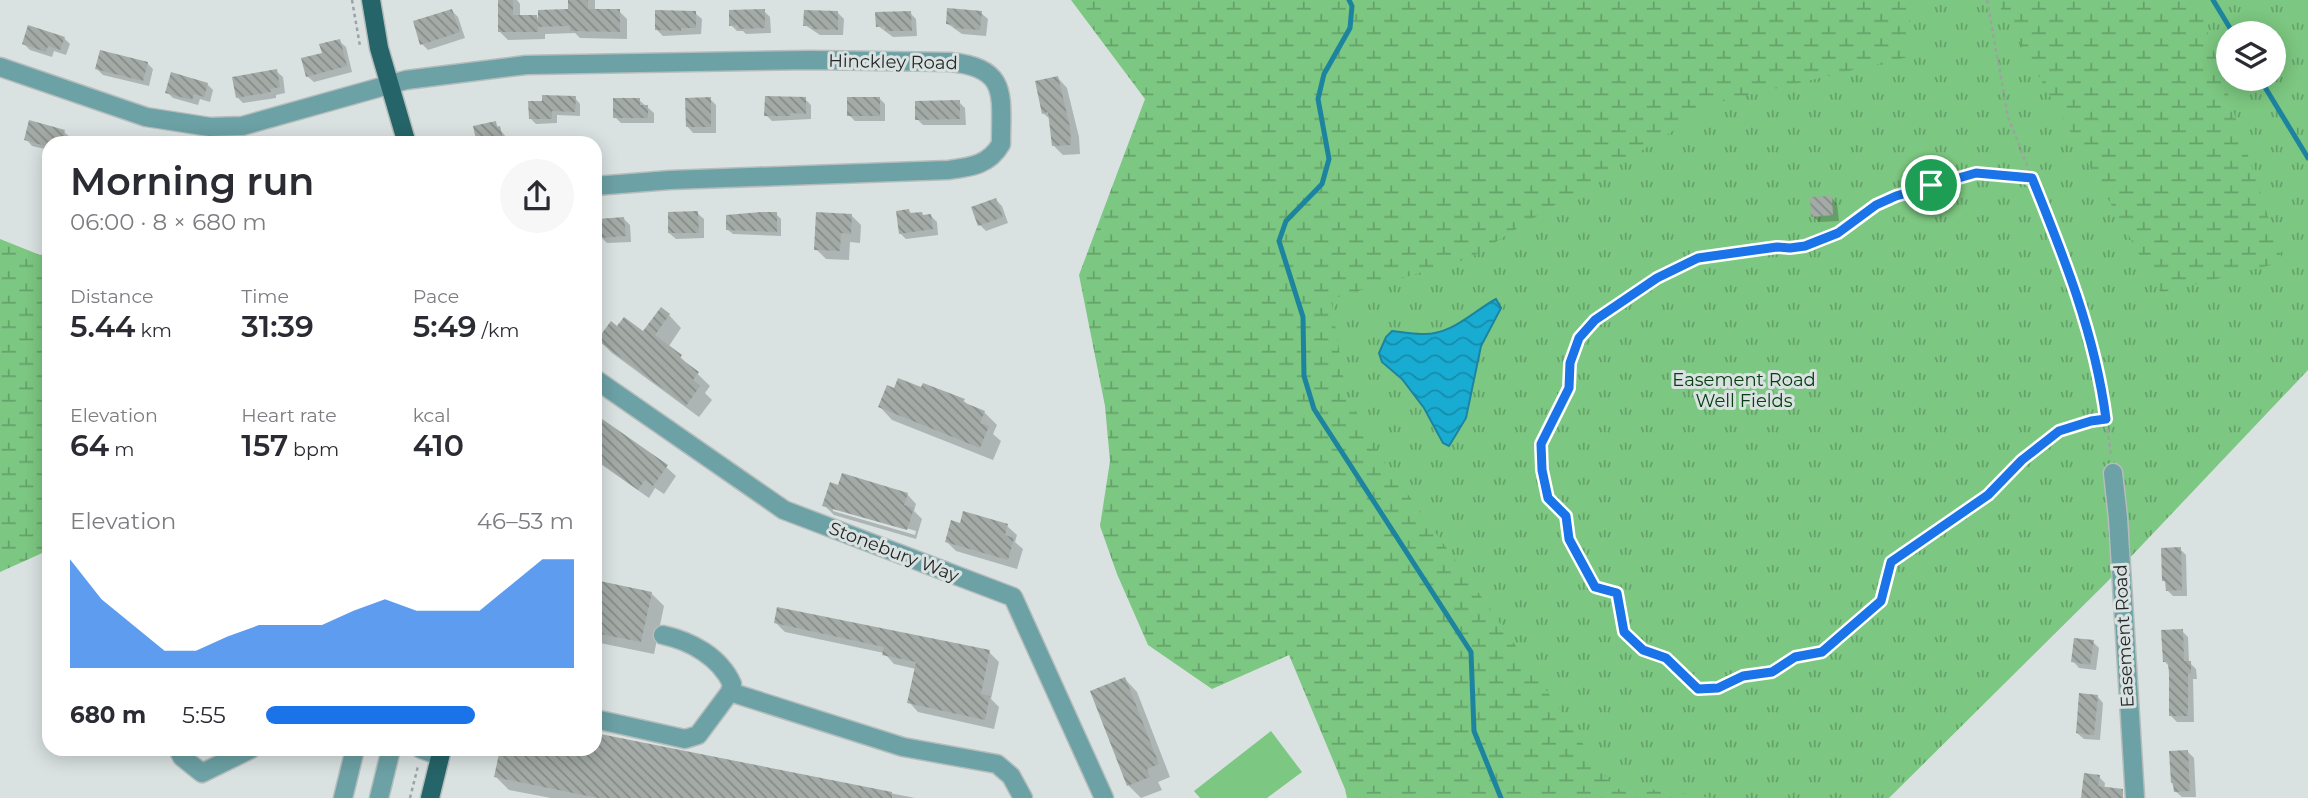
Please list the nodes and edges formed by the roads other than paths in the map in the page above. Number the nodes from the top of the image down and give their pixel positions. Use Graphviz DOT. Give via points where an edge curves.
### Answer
graph roads {
  1 [pos="371,0"];
  2 [pos="0,67"];
  3 [pos="390,85"];
  4 [pos="405,136"];
  5 [pos="602,186"];
  6 [pos="602,384"];
  7 [pos="2113,473"];
  8 [pos="663,635"];
  9 [pos="730,692"];
  10 [pos="602,720"];
  11 [pos="182,756"];
  12 [pos="236,756"];
  13 [pos="353,756"];
  14 [pos="389,756"];
  15 [pos="440,756"];
  16 [pos="343,798"];
  17 [pos="379,798"];
  18 [pos="430,798"];
  19 [pos="1023,798"];
  20 [pos="1104,798"];
  21 [pos="2135,798"];
  1 -- 3 [label="main road"];
  2 -- 3 [label="street" via="146,117 210,127 242,126"];
  3 -- 4 [label="main road"];
  3 -- 5 [label="street, Hinckley Road" via="526,65 902,60 972,64 985,71 999,89 1001,144 988,160 974,167"];
  6 -- 20 [label="street, Stonebury Way" via="784,510 1013,597"];
  7 -- 21 [label="street, Easement Road"];
  8 -- 9 [label="street" via="704,651 728,676"];
  9 -- 10 [label="street" via="692,739"];
  9 -- 19 [label="street" via="903,747 997,764 1011,776"];
  11 -- 12 [label="street" via="202,772"];
  13 -- 16 [label="street"];
  14 -- 17 [label="street"];
  15 -- 18 [label="main road"];
}
